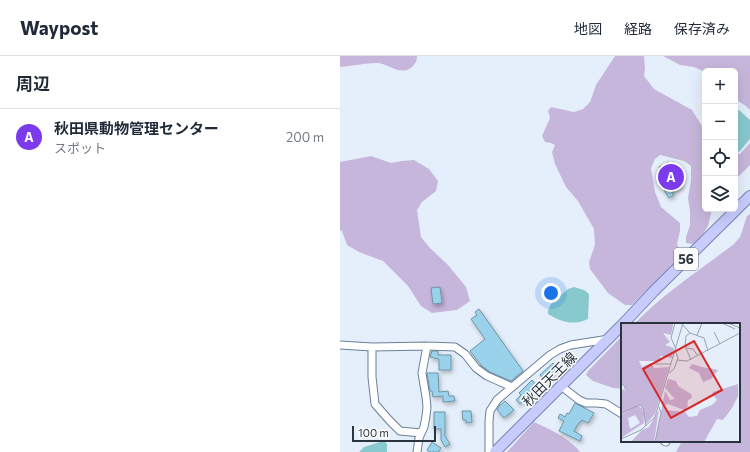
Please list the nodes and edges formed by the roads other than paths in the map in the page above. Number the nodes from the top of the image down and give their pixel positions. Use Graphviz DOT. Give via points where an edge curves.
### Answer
graph roads {
  1 [pos="750,196"];
  2 [pos="623,323"];
  3 [pos="621,325"];
  4 [pos="609,339"];
  5 [pos="340,345"];
  6 [pos="427,346"];
  7 [pos="372,348"];
  8 [pos="561,386"];
  9 [pos="512,387"];
  10 [pos="621,413"];
  11 [pos="420,433"];
  12 [pos="417,452"];
  13 [pos="489,452"];
  14 [pos="495,452"];
  1 -- 2 [label="main road, 秋田天王線 / 56"];
  3 -- 4 [label="main road, 秋田天王線 / 56"];
  4 -- 8 [label="main road, 秋田天王線 / 56"];
  4 -- 9 [label="street" via="560,349"];
  5 -- 7 [label="street"];
  6 -- 7 [label="street"];
  6 -- 9 [label="street" via="455,347 487,376"];
  6 -- 11 [label="street" via="422,373 426,412 424,427"];
  7 -- 11 [label="street" via="375,404 400,431"];
  8 -- 10 [label="street" via="579,400 606,404"];
  8 -- 14 [label="main road, 秋田天王線 / 56"];
  9 -- 13 [label="street" via="497,400 490,411"];
  11 -- 12 [label="street"];
}
